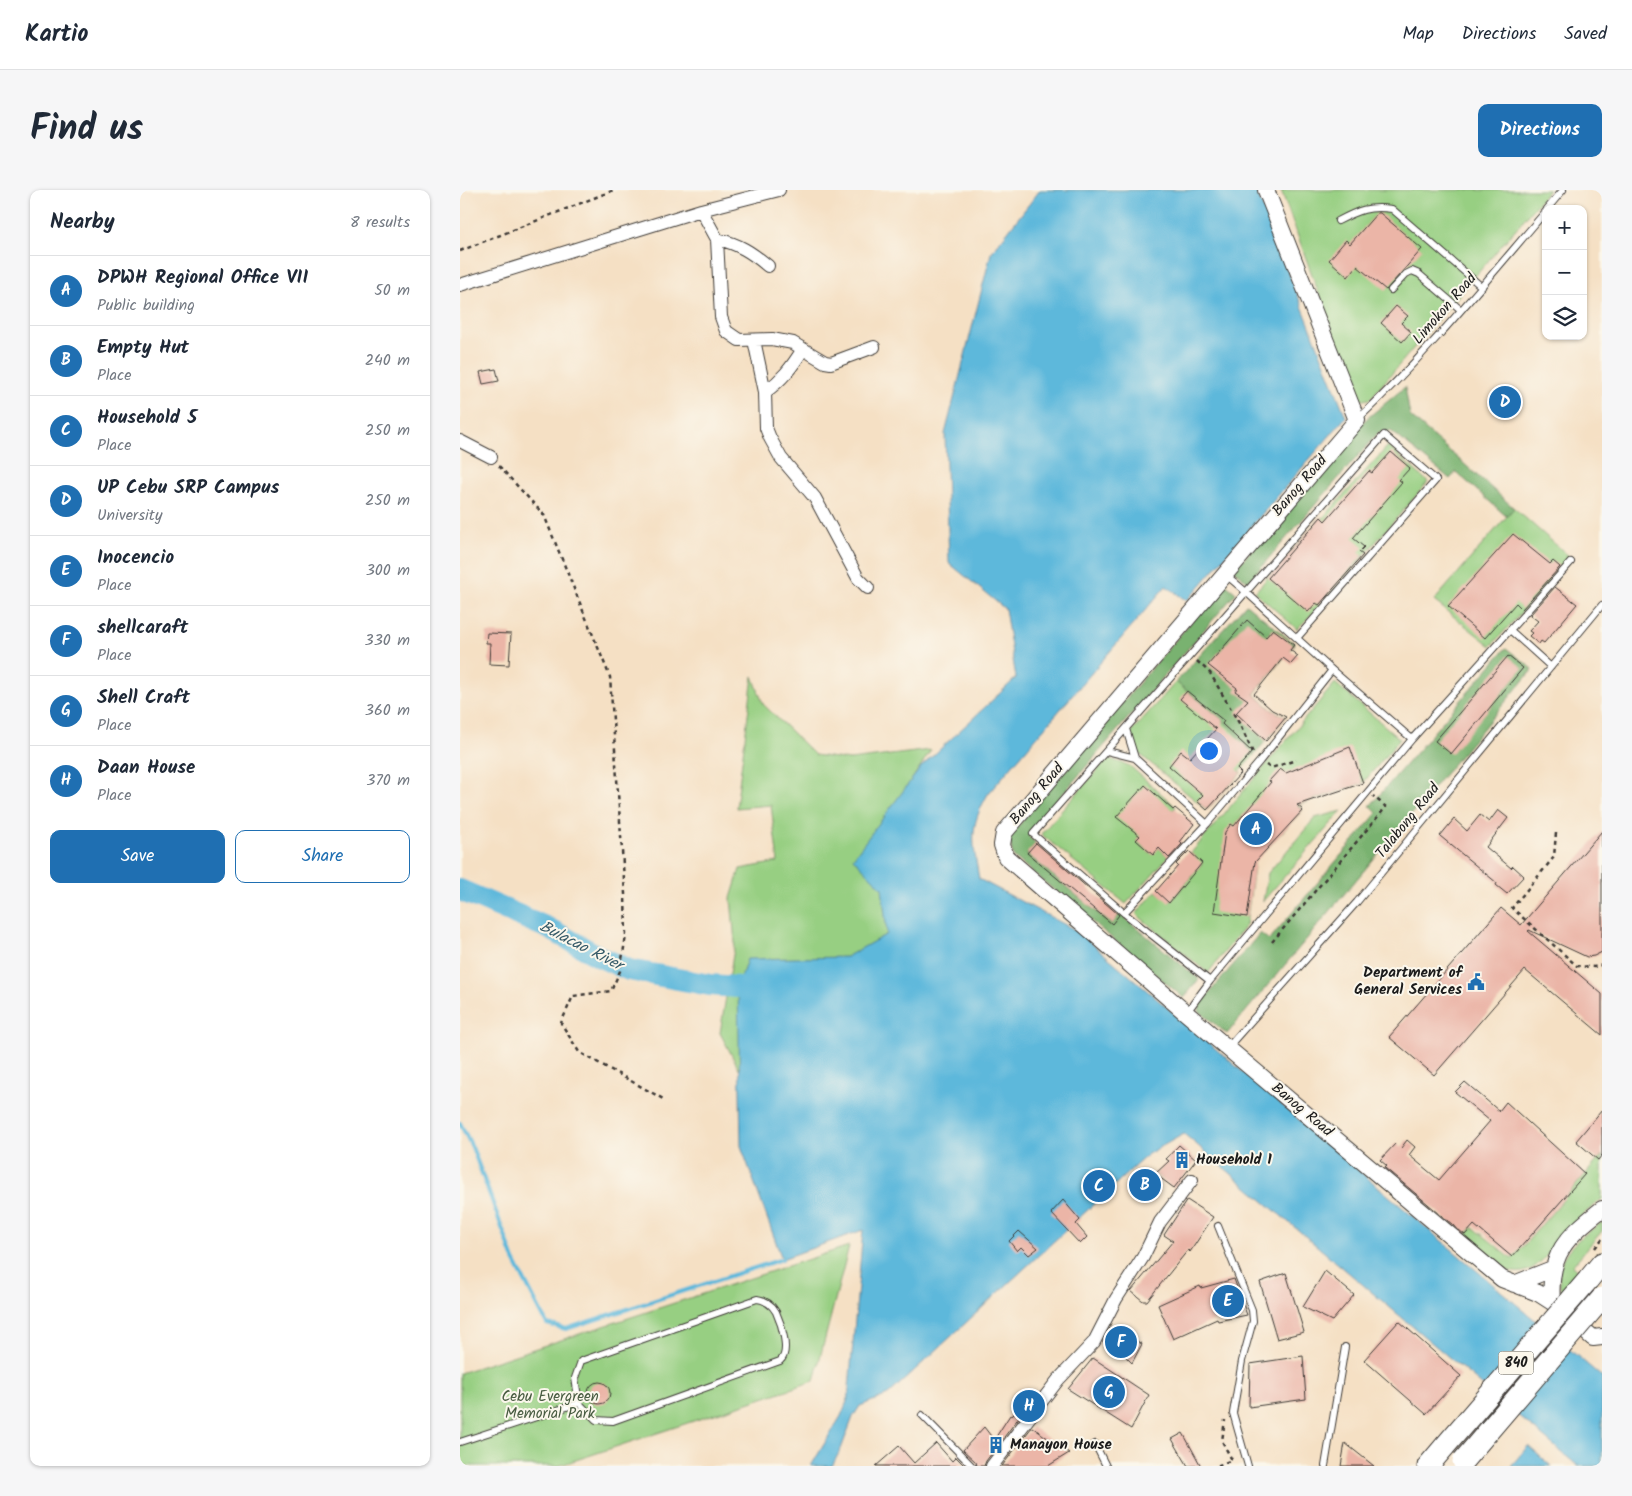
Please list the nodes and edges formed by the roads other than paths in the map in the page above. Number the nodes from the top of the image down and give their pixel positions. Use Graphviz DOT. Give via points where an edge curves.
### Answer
graph roads {
  1 [pos="779,190"];
  2 [pos="1266,190"];
  3 [pos="1563,190"];
  4 [pos="1550,205"];
  5 [pos="701,210"];
  6 [pos="1542,215"];
  7 [pos="1338,221"];
  8 [pos="717,239"];
  9 [pos="768,266"];
  10 [pos="460,285"];
  11 [pos="1482,287"];
  12 [pos="1391,290"];
  13 [pos="1461,310"];
  14 [pos="754,340"];
  15 [pos="874,347"];
  16 [pos="803,349"];
  17 [pos="765,392"];
  18 [pos="1357,420"];
  19 [pos="460,441"];
  20 [pos="491,457"];
  21 [pos="1571,562"];
  22 [pos="1225,574"];
  23 [pos="868,588"];
  24 [pos="1246,592"];
  25 [pos="1602,605"];
  26 [pos="1510,630"];
  27 [pos="1297,638"];
  28 [pos="1550,667"];
  29 [pos="1332,670"];
  30 [pos="1126,729"];
  31 [pos="1412,739"];
  32 [pos="1107,752"];
  33 [pos="1134,758"];
  34 [pos="1207,824"];
  35 [pos="1124,913"];
  36 [pos="1210,981"];
  37 [pos="1186,1013"];
  38 [pos="1228,1047"];
  39 [pos="1192,1180"];
  40 [pos="1602,1209"];
  41 [pos="1218,1226"];
  42 [pos="1602,1263"];
  43 [pos="1552,1269"];
  44 [pos="1514,1284"];
  45 [pos="1602,1298"];
  46 [pos="1552,1302"];
  47 [pos="1599,1341"];
  48 [pos="1345,1347"];
  49 [pos="579,1403"];
  50 [pos="922,1415"];
  51 [pos="460,1442"];
  52 [pos="1095,1444"];
  53 [pos="1461,1464"];
  54 [pos="972,1466"];
  55 [pos="992,1466"];
  56 [pos="1106,1466"];
  57 [pos="1248,1466"];
  58 [pos="1325,1466"];
  59 [pos="1428,1466"];
  1 -- 5 [label="street"];
  2 -- 18 [label="street"];
  3 -- 4 [label="lane, Limokon Road"];
  5 -- 8 [label="street"];
  5 -- 10 [label="street"];
  6 -- 11 [label="lane, Limokon Road"];
  7 -- 11 [label="lane" via="1374,207 1392,209"];
  8 -- 9 [label="street" via="751,252"];
  8 -- 14 [label="street" via="721,317 726,331 739,340"];
  11 -- 13 [label="lane, Limokon Road"];
  12 -- 13 [label="lane" via="1412,271"];
  13 -- 18 [label="lane, Limokon Road" via="1394,386"];
  14 -- 16 [label="street" via="793,343"];
  14 -- 17 [label="street"];
  15 -- 16 [label="street" via="831,363"];
  16 -- 17 [label="street" via="791,369"];
  17 -- 23 [label="street" via="766,428 781,458 815,498 858,578"];
  18 -- 22 [label="street, Banog Road"];
  19 -- 20 [label="street"];
  21 -- 26 [label="lane"];
  22 -- 24 [label="lane"];
  22 -- 37 [label="street, Banog Road" via="1004,833 1002,846 1006,857"];
  24 -- 27 [label="lane"];
  24 -- 27 [label="lane" via="1384,434 1436,480"];
  24 -- 30 [label="lane"];
  25 -- 28 [label="lane, Talabong Road"];
  26 -- 28 [label="lane"];
  26 -- 31 [label="lane"];
  27 -- 29 [label="lane"];
  28 -- 38 [label="lane, Talabong Road" via="1357,902"];
  29 -- 31 [label="lane"];
  29 -- 34 [label="lane"];
  30 -- 32 [label="lane"];
  30 -- 33 [label="lane"];
  31 -- 36 [label="lane"];
  32 -- 33 [label="lane"];
  32 -- 35 [label="lane" via="1034,834"];
  33 -- 34 [label="lane"];
  34 -- 35 [label="lane"];
  35 -- 36 [label="lane"];
  36 -- 37 [label="lane"];
  37 -- 38 [label="street, Banog Road"];
  38 -- 44 [label="street, Banog Road" via="1502,1279"];
  39 -- 55 [label="street" via="1160,1222 1094,1342 1058,1380"];
  40 -- 43 [label="street" via="1574,1231"];
  41 -- 57 [label="lane" via="1254,1321 1242,1361 1233,1413"];
  42 -- 59 [label="highway, 840, bridge"];
  43 -- 44 [label="street"];
  43 -- 46 [label="street"];
  44 -- 46 [label="street, Banog Road"];
  45 -- 53 [label="highway, 840, bridge"];
  46 -- 47 [label="street, Banog Road"];
  48 -- 58 [label="lane"];
  49 -- 49 [label="lane" via="575,1378 581,1361 757,1299 776,1311 786,1348 780,1361 613,1421 596,1420"];
  49 -- 51 [label="lane"];
  50 -- 54 [label="lane"];
  52 -- 56 [label="lane"];
}
